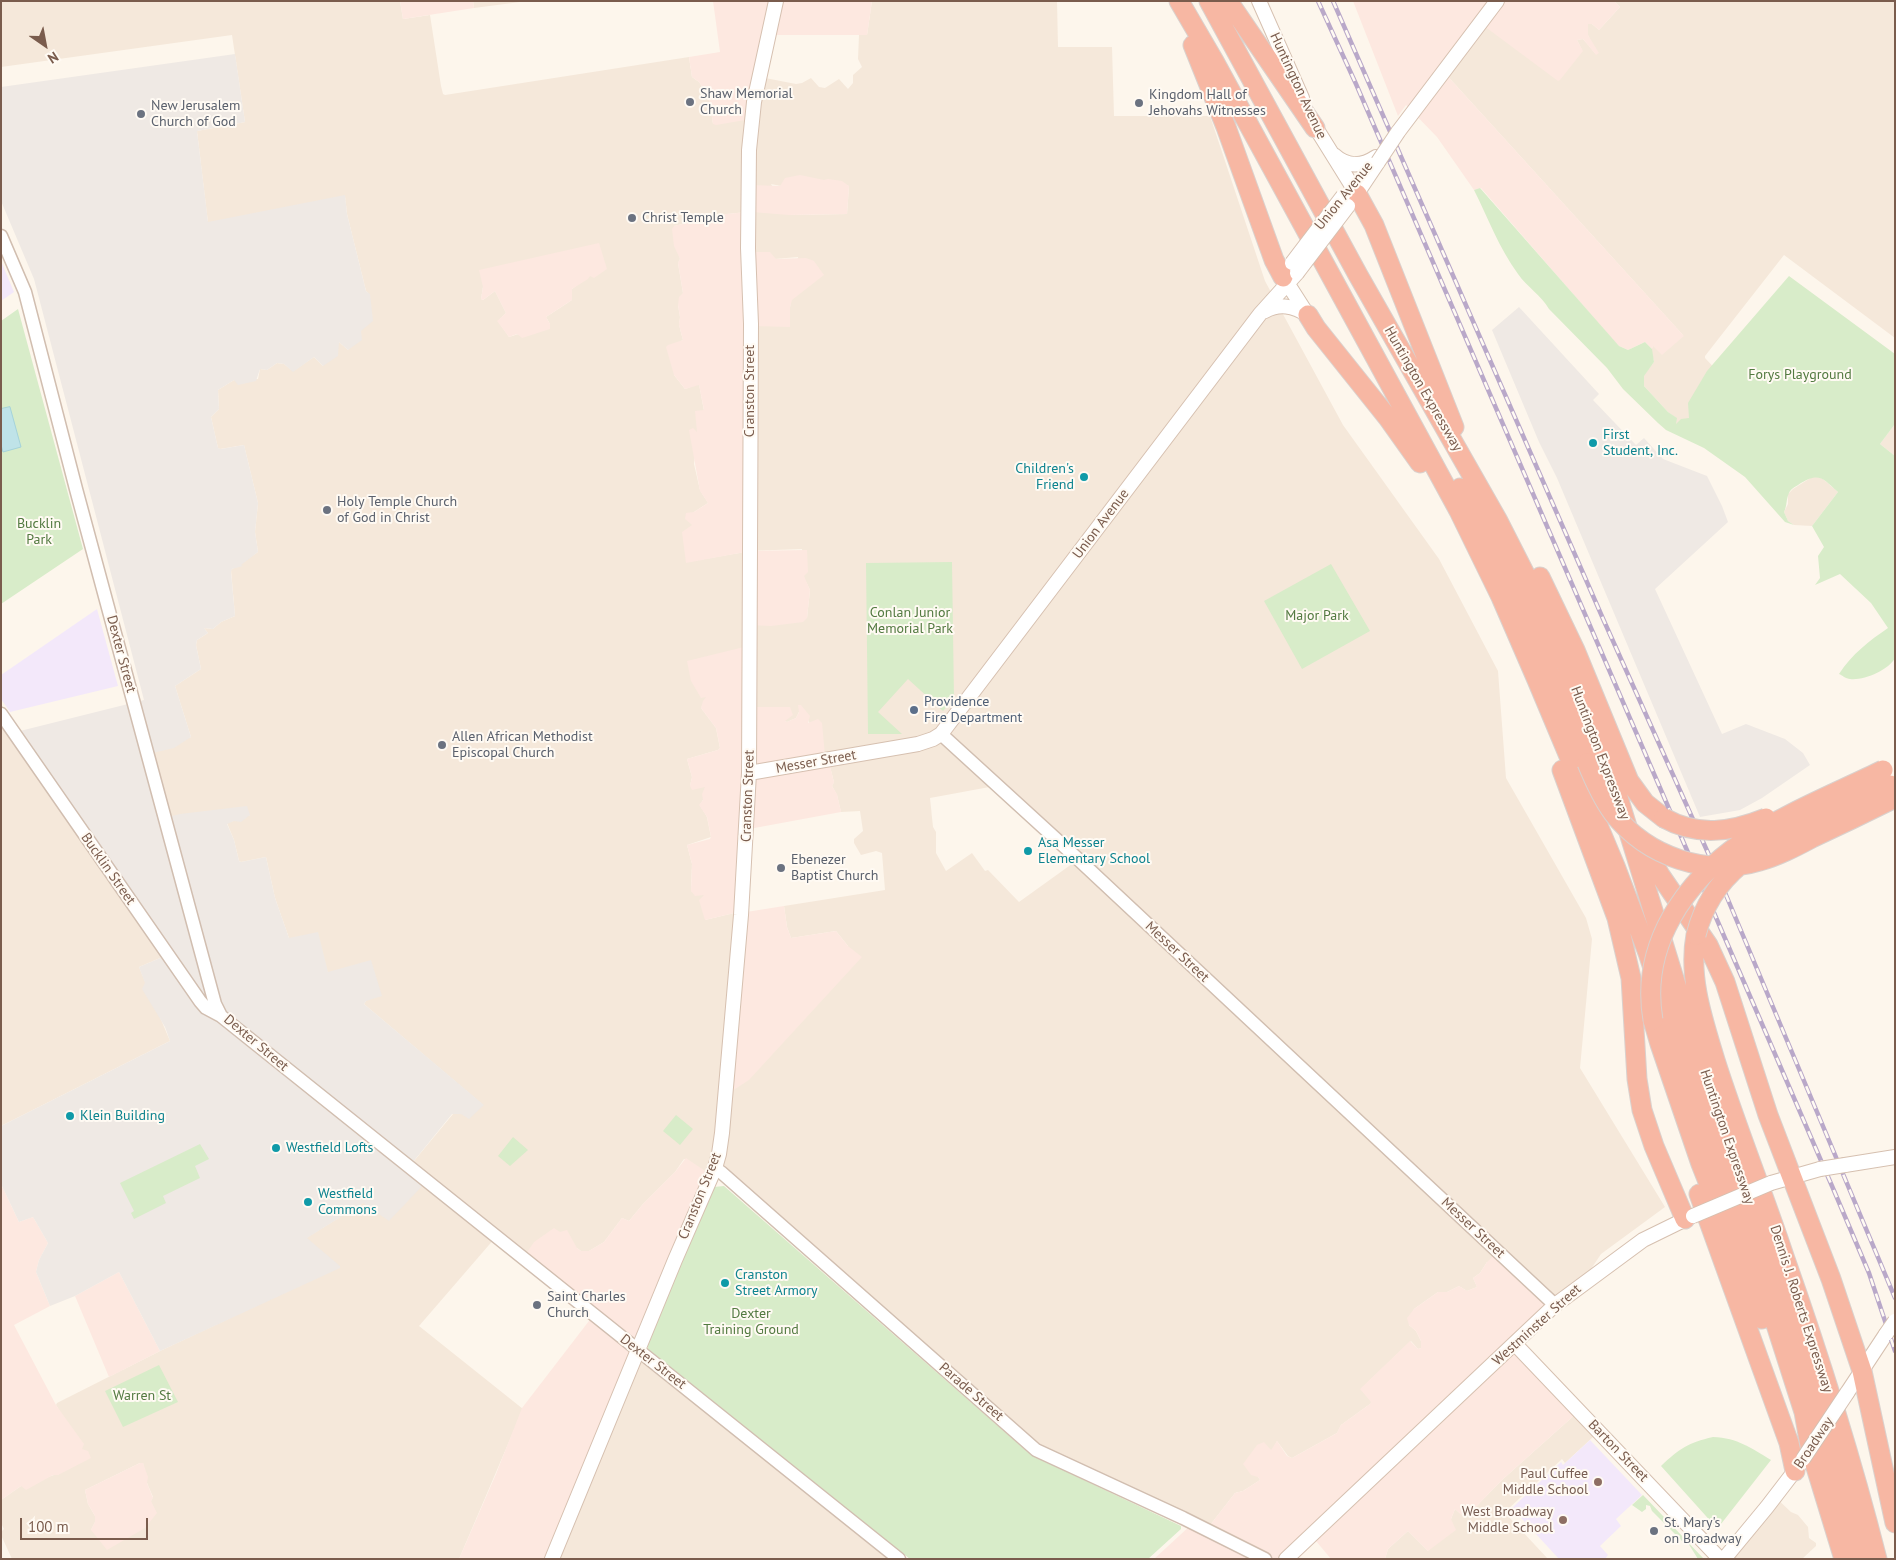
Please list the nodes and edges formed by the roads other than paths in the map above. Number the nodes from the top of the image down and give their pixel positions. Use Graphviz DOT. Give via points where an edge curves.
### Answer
graph roads {
  1 [pos="776,1"];
  2 [pos="1173,1"];
  3 [pos="1179,1"];
  4 [pos="1209,1"];
  5 [pos="1228,1"];
  6 [pos="1259,1"];
  7 [pos="1497,1"];
  8 [pos="1315,128"];
  9 [pos="1330,152"];
  10 [pos="1377,159"];
  11 [pos="1350,195"];
  12 [pos="1,236"];
  13 [pos="1290,274"];
  14 [pos="1260,314"];
  15 [pos="1308,315"];
  16 [pos="1377,362"];
  17 [pos="1471,473"];
  18 [pos="1480,553"];
  19 [pos="1536,680"];
  20 [pos="1,714"];
  21 [pos="941,734"];
  22 [pos="749,773"];
  23 [pos="1892,780"];
  24 [pos="1622,810"];
  25 [pos="221,1016"];
  26 [pos="1684,1114"];
  27 [pos="1895,1157"];
  28 [pos="714,1168"];
  29 [pos="1791,1176"];
  30 [pos="1689,1218"];
  31 [pos="1555,1305"];
  32 [pos="1895,1321"];
  33 [pos="1515,1344"];
  34 [pos="638,1351"];
  35 [pos="1862,1371"];
  36 [pos="1842,1436"];
  37 [pos="1803,1460"];
  38 [pos="1895,1522"];
  39 [pos="552,1559"];
  40 [pos="900,1559"];
  41 [pos="1265,1559"];
  42 [pos="1286,1559"];
  43 [pos="1722,1559"];
  44 [pos="1844,1559"];
  45 [pos="1864,1559"];
  46 [pos="1877,1559"];
  47 [pos="1888,1559"];
  1 -- 22 [label="main road, Cranston Street" via="754,102 749,150"];
  2 -- 13 [label="highway" via="1212,91 1274,260"];
  3 -- 16 [label="highway, Huntington Expressway"];
  4 -- 17 [label="highway, Huntington Expressway" via="1358,275"];
  5 -- 8 [label="highway"];
  6 -- 8 [label="main road, Huntington Avenue"];
  7 -- 10 [label="main road, Union Avenue, bridge"];
  8 -- 9 [label="main road, Huntington Avenue"];
  9 -- 10 [label="main road" via="1351,165"];
  9 -- 11 [label="main road, Huntington Avenue"];
  10 -- 11 [label="main road, Union Avenue"];
  11 -- 13 [label="main road, Union Avenue, bridge"];
  11 -- 17 [label="highway" via="1371,218 1378,234"];
  12 -- 25 [label="street, Dexter Street" via="26,296 215,1004"];
  13 -- 14 [label="main road, Union Avenue"];
  13 -- 15 [label="main road"];
  14 -- 15 [label="main road" via="1283,305"];
  14 -- 21 [label="main road, Union Avenue"];
  15 -- 18 [label="highway" via="1409,446 1455,520"];
  16 -- 18 [label="highway, Huntington Expressway"];
  16 -- 23 [label="highway, bridge" via="1403,395 1483,530 1530,624 1606,802 1628,829 1645,843 1683,861 1705,866 1738,866 1769,858"];
  17 -- 23 [label="highway, bridge" via="1506,515 1551,598 1629,781 1645,803 1664,818 1693,829 1730,830"];
  17 -- 24 [label="highway, Huntington Expressway" via="1517,556 1547,621"];
  18 -- 19 [label="highway, Huntington Expressway"];
  19 -- 30 [label="highway" via="1555,752 1620,925 1631,978 1642,1110 1654,1146"];
  19 -- 37 [label="highway, Huntington Expressway" via="1648,953 1771,1309 1804,1412"];
  20 -- 25 [label="street, Bucklin Street" via="200,1001"];
  21 -- 22 [label="main road, Messer Street" via="918,744"];
  21 -- 31 [label="street, Messer Street"];
  22 -- 28 [label="main road, Cranston Street" via="726,1098 719,1154"];
  23 -- 26 [label="highway, bridge" via="1764,829 1701,877 1677,907 1659,943 1651,982 1651,1006"];
  23 -- 36 [label="highway, Dennis J. Roberts Expressway, bridge" via="1779,839 1746,859 1728,875 1713,893 1703,913 1693,958 1712,1050"];
  24 -- 29 [label="highway" via="1716,961"];
  24 -- 45 [label="highway, Huntington Expressway" via="1706,1082 1774,1274"];
  25 -- 34 [label="street, Dexter Street"];
  26 -- 37 [label="highway" via="1768,1335 1795,1416"];
  26 -- 37 [label="highway" via="1696,1184 1788,1443"];
  27 -- 29 [label="main road, Westminster Street, bridge"];
  28 -- 34 [label="main road, Cranston Street"];
  28 -- 41 [label="street, Parade Street" via="1036,1450"];
  29 -- 30 [label="main road, Westminster Street, bridge"];
  29 -- 35 [label="highway"];
  30 -- 31 [label="main road, Westminster Street" via="1628,1249"];
  31 -- 33 [label="main road, Westminster Street"];
  32 -- 35 [label="main road, Broadway, bridge"];
  33 -- 42 [label="main road, Westminster Street"];
  33 -- 43 [label="main road, Barton Street"];
  34 -- 39 [label="main road, Cranston Street"];
  34 -- 40 [label="street, Dexter Street"];
  35 -- 37 [label="main road, Broadway, bridge"];
  35 -- 38 [label="highway"];
  36 -- 46 [label="highway, Dennis J. Roberts Expressway"];
  36 -- 47 [label="highway" via="1863,1480"];
  37 -- 43 [label="main road, Broadway"];
  37 -- 44 [label="highway"];
}
